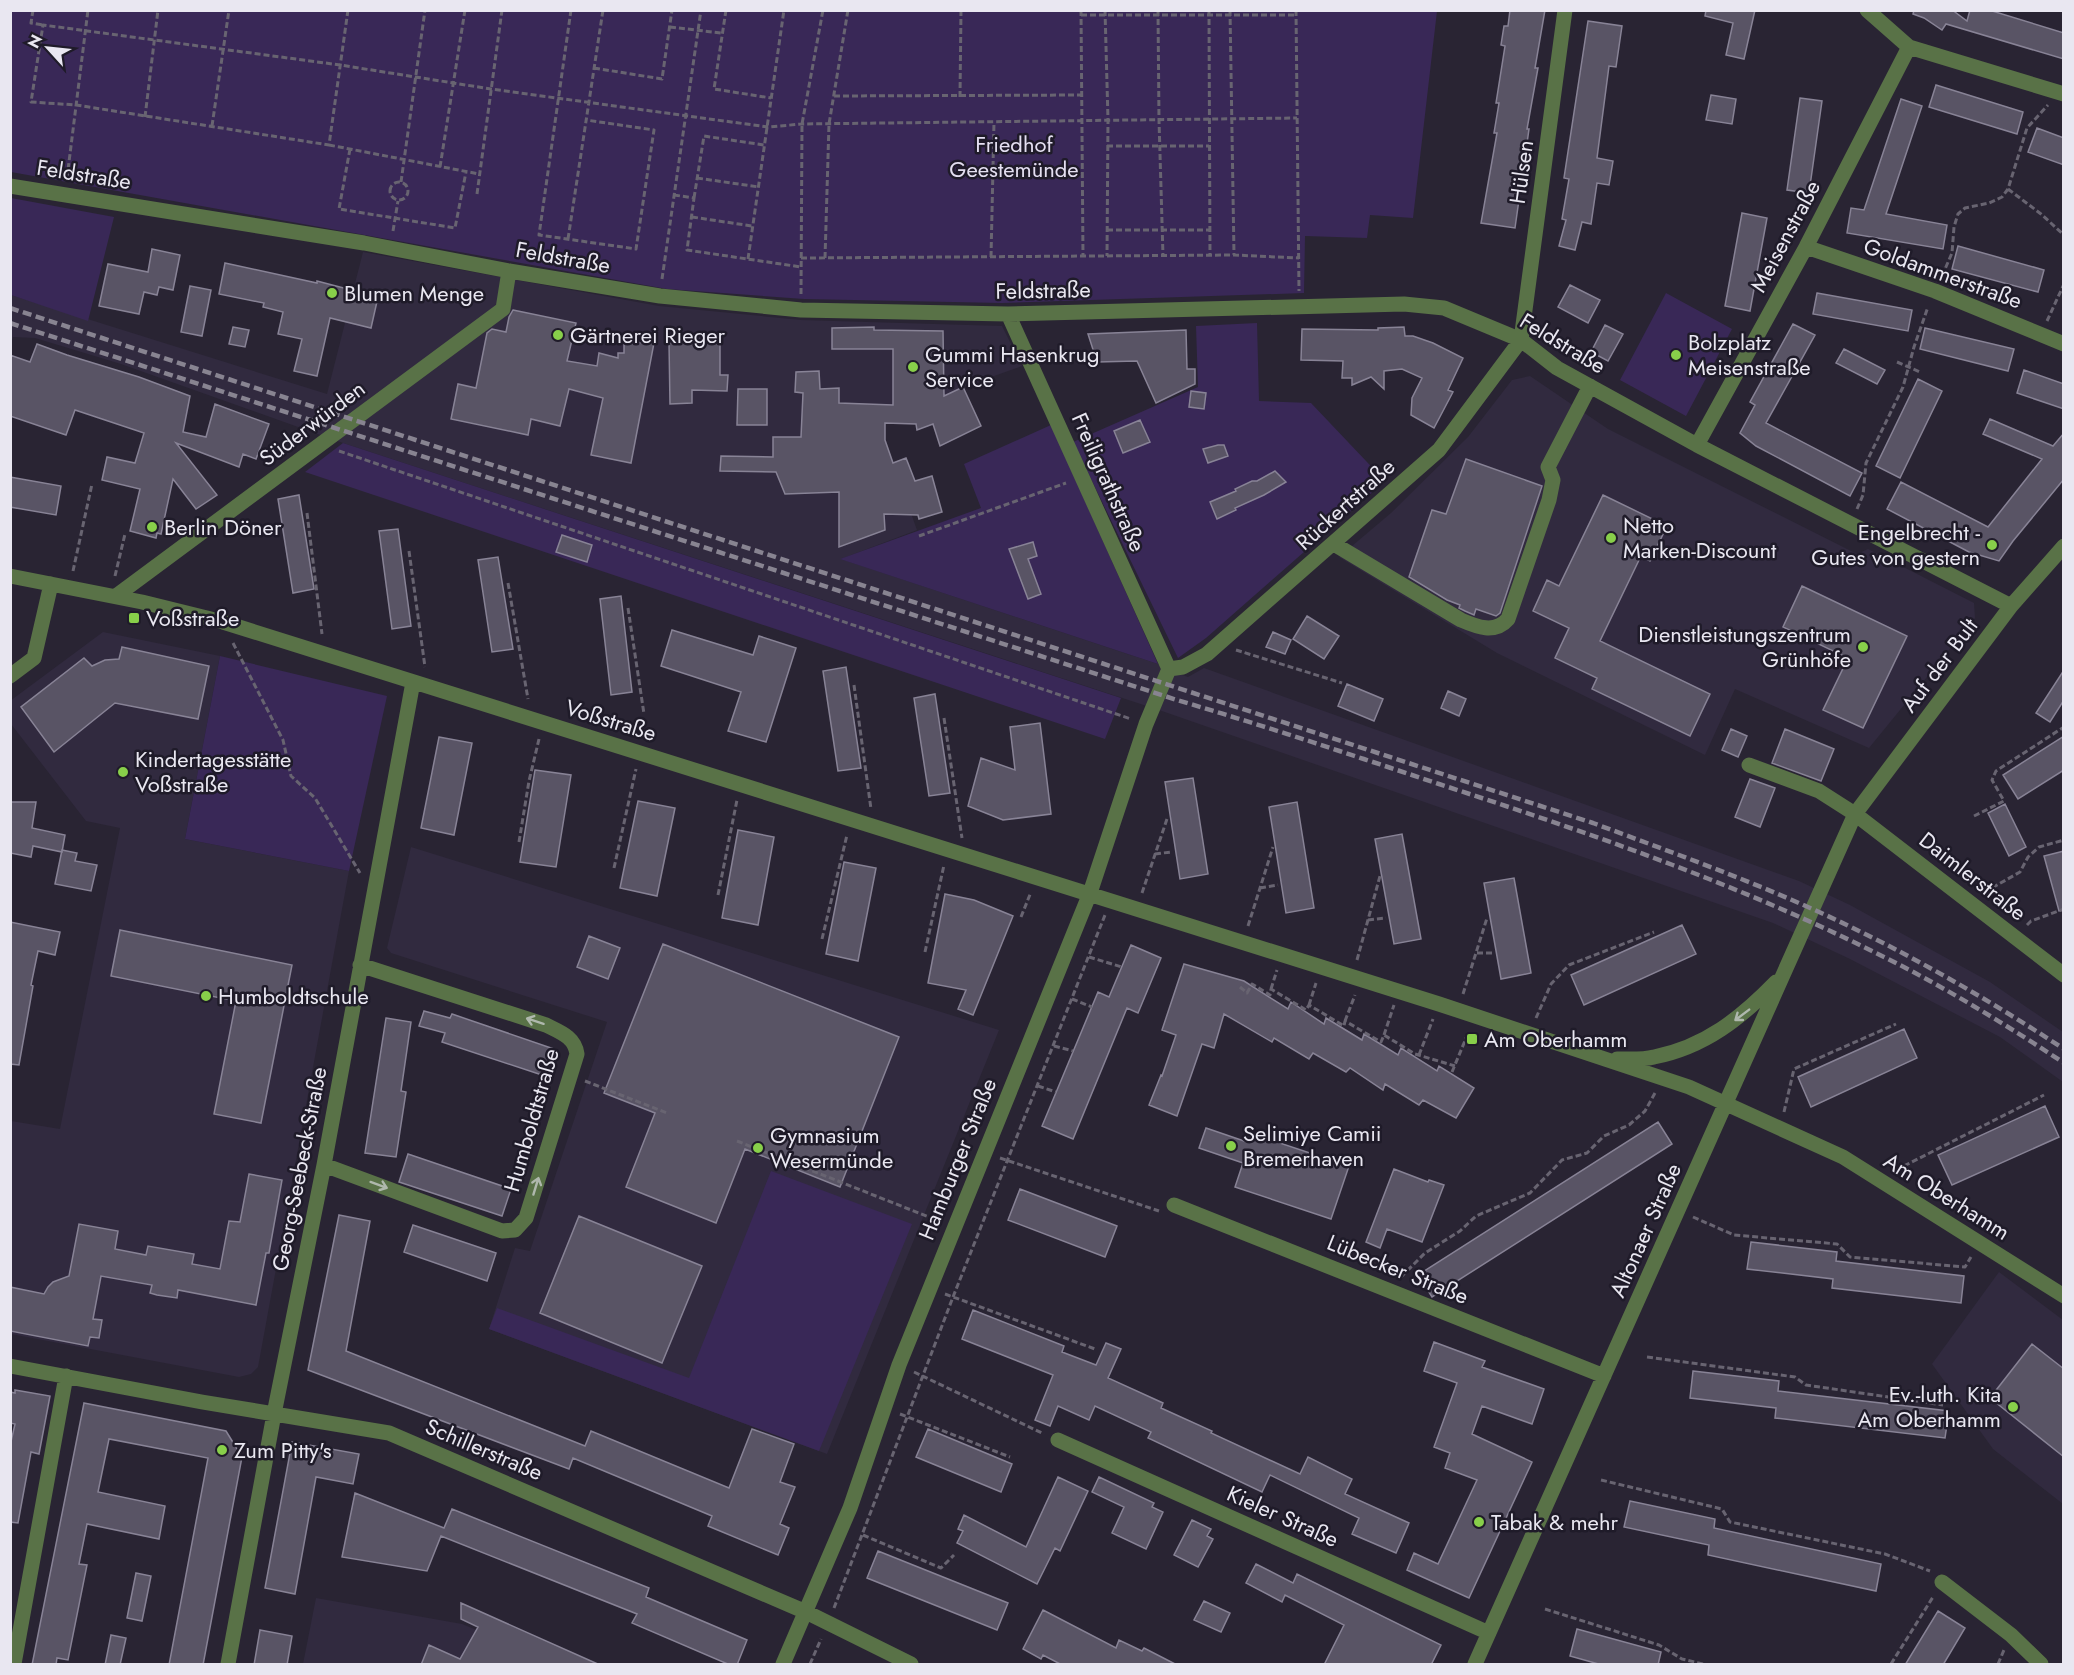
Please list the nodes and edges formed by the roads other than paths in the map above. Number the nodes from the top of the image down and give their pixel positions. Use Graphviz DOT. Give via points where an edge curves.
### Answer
graph roads {
  1 [pos="1565,10"];
  2 [pos="1867,10"];
  3 [pos="1909,47"];
  4 [pos="2064,94"];
  5 [pos="10,186"];
  6 [pos="1806,247"];
  7 [pos="509,270"];
  8 [pos="1008,314"];
  9 [pos="1521,340"];
  10 [pos="2064,344"];
  11 [pos="1590,386"];
  12 [pos="1697,445"];
  13 [pos="1334,544"];
  14 [pos="2064,546"];
  15 [pos="10,576"];
  16 [pos="51,584"];
  17 [pos="113,596"];
  18 [pos="2011,606"];
  19 [pos="1166,662"];
  20 [pos="10,676"];
  21 [pos="420,684"];
  22 [pos="1749,765"];
  23 [pos="1855,814"];
  24 [pos="1090,893"];
  25 [pos="360,965"];
  26 [pos="1784,974"];
  27 [pos="2064,975"];
  28 [pos="1608,1059"];
  29 [pos="1727,1103"];
  30 [pos="324,1165"];
  31 [pos="1174,1205"];
  32 [pos="2064,1296"];
  33 [pos="10,1366"];
  34 [pos="66,1376"];
  35 [pos="1605,1376"];
  36 [pos="274,1414"];
  37 [pos="1058,1440"];
  38 [pos="1942,1582"];
  39 [pos="806,1612"];
  40 [pos="1489,1633"];
  41 [pos="14,1665"];
  42 [pos="228,1665"];
  43 [pos="783,1665"];
  44 [pos="911,1665"];
  45 [pos="1474,1665"];
  46 [pos="2041,1665"];
  1 -- 9 [label="street, Hülsen"];
  2 -- 3 [label="street"];
  3 -- 4 [label="street"];
  3 -- 6 [label="street, Meisenstraße"];
  5 -- 7 [label="street, Feldstraße"];
  6 -- 10 [label="street, Goldammerstraße" via="1935,291"];
  6 -- 12 [label="street, Meisenstraße"];
  7 -- 8 [label="street, Feldstraße" via="660,296 801,310"];
  7 -- 17 [label="street, Süderwürden" via="503,309"];
  8 -- 9 [label="street, Feldstraße" via="1404,304 1444,308"];
  8 -- 19 [label="street, Freiligrathstraße"];
  9 -- 11 [label="street, Feldstraße" via="1557,368"];
  9 -- 13 [label="street, Rückertstraße" via="1439,450"];
  11 -- 12 [label="street, Feldstraße"];
  11 -- 13 [label="street" via="1548,467 1553,480 1550,500 1503,625 1483,628 1461,620"];
  12 -- 18 [label="street, Feldstraße"];
  13 -- 19 [label="street, Rückertstraße" via="1207,654 1184,667"];
  14 -- 18 [label="street, Auf der Bult"];
  15 -- 16 [label="street, Voßstraße"];
  16 -- 17 [label="street, Voßstraße"];
  16 -- 20 [label="street" via="34,658"];
  17 -- 21 [label="street, Voßstraße" via="222,622"];
  18 -- 23 [label="street, Auf der Bult"];
  19 -- 24 [label="street, Hamburger Straße"];
  21 -- 24 [label="street, Voßstraße"];
  21 -- 25 [label="street, Georg-Seebeck-Straße"];
  22 -- 23 [label="street, Daimlerstraße" via="1819,791"];
  23 -- 26 [label="street, Altonaer Straße"];
  23 -- 27 [label="street, Daimlerstraße"];
  24 -- 28 [label="street, Am Oberhamm"];
  24 -- 39 [label="street, Hamburger Straße" via="929,1289 842,1526"];
  25 -- 30 [label="street, Georg-Seebeck-Straße"];
  30 -- 25 [label="street, Humboldtstraße, one-way" via="502,1231 515,1230 526,1218 577,1054 576,1045 568,1037 546,1025"];
  26 -- 28 [label="street, one-way" via="1748,1011 1690,1047 1653,1058"];
  26 -- 29 [label="street, Altonaer Straße"];
  28 -- 29 [label="street, Am Oberhamm"];
  29 -- 32 [label="street, Am Oberhamm" via="1843,1157"];
  29 -- 35 [label="street, Altonaer Straße"];
  30 -- 36 [label="street, Georg-Seebeck-Straße"];
  31 -- 35 [label="street, Lübecker Straße"];
  33 -- 34 [label="street, Schillerstraße"];
  34 -- 36 [label="street, Schillerstraße"];
  34 -- 41 [label="street"];
  35 -- 40 [label="street, Altonaer Straße"];
  36 -- 39 [label="street, Schillerstraße" via="389,1433"];
  36 -- 42 [label="street, Georg-Seebeck-Straße"];
  37 -- 40 [label="street, Kieler Straße"];
  38 -- 46 [label="street" via="2011,1635"];
  39 -- 43 [label="street, Hamburger Straße"];
  39 -- 44 [label="street, Schillerstraße"];
  40 -- 45 [label="street, Altonaer Straße"];
}
